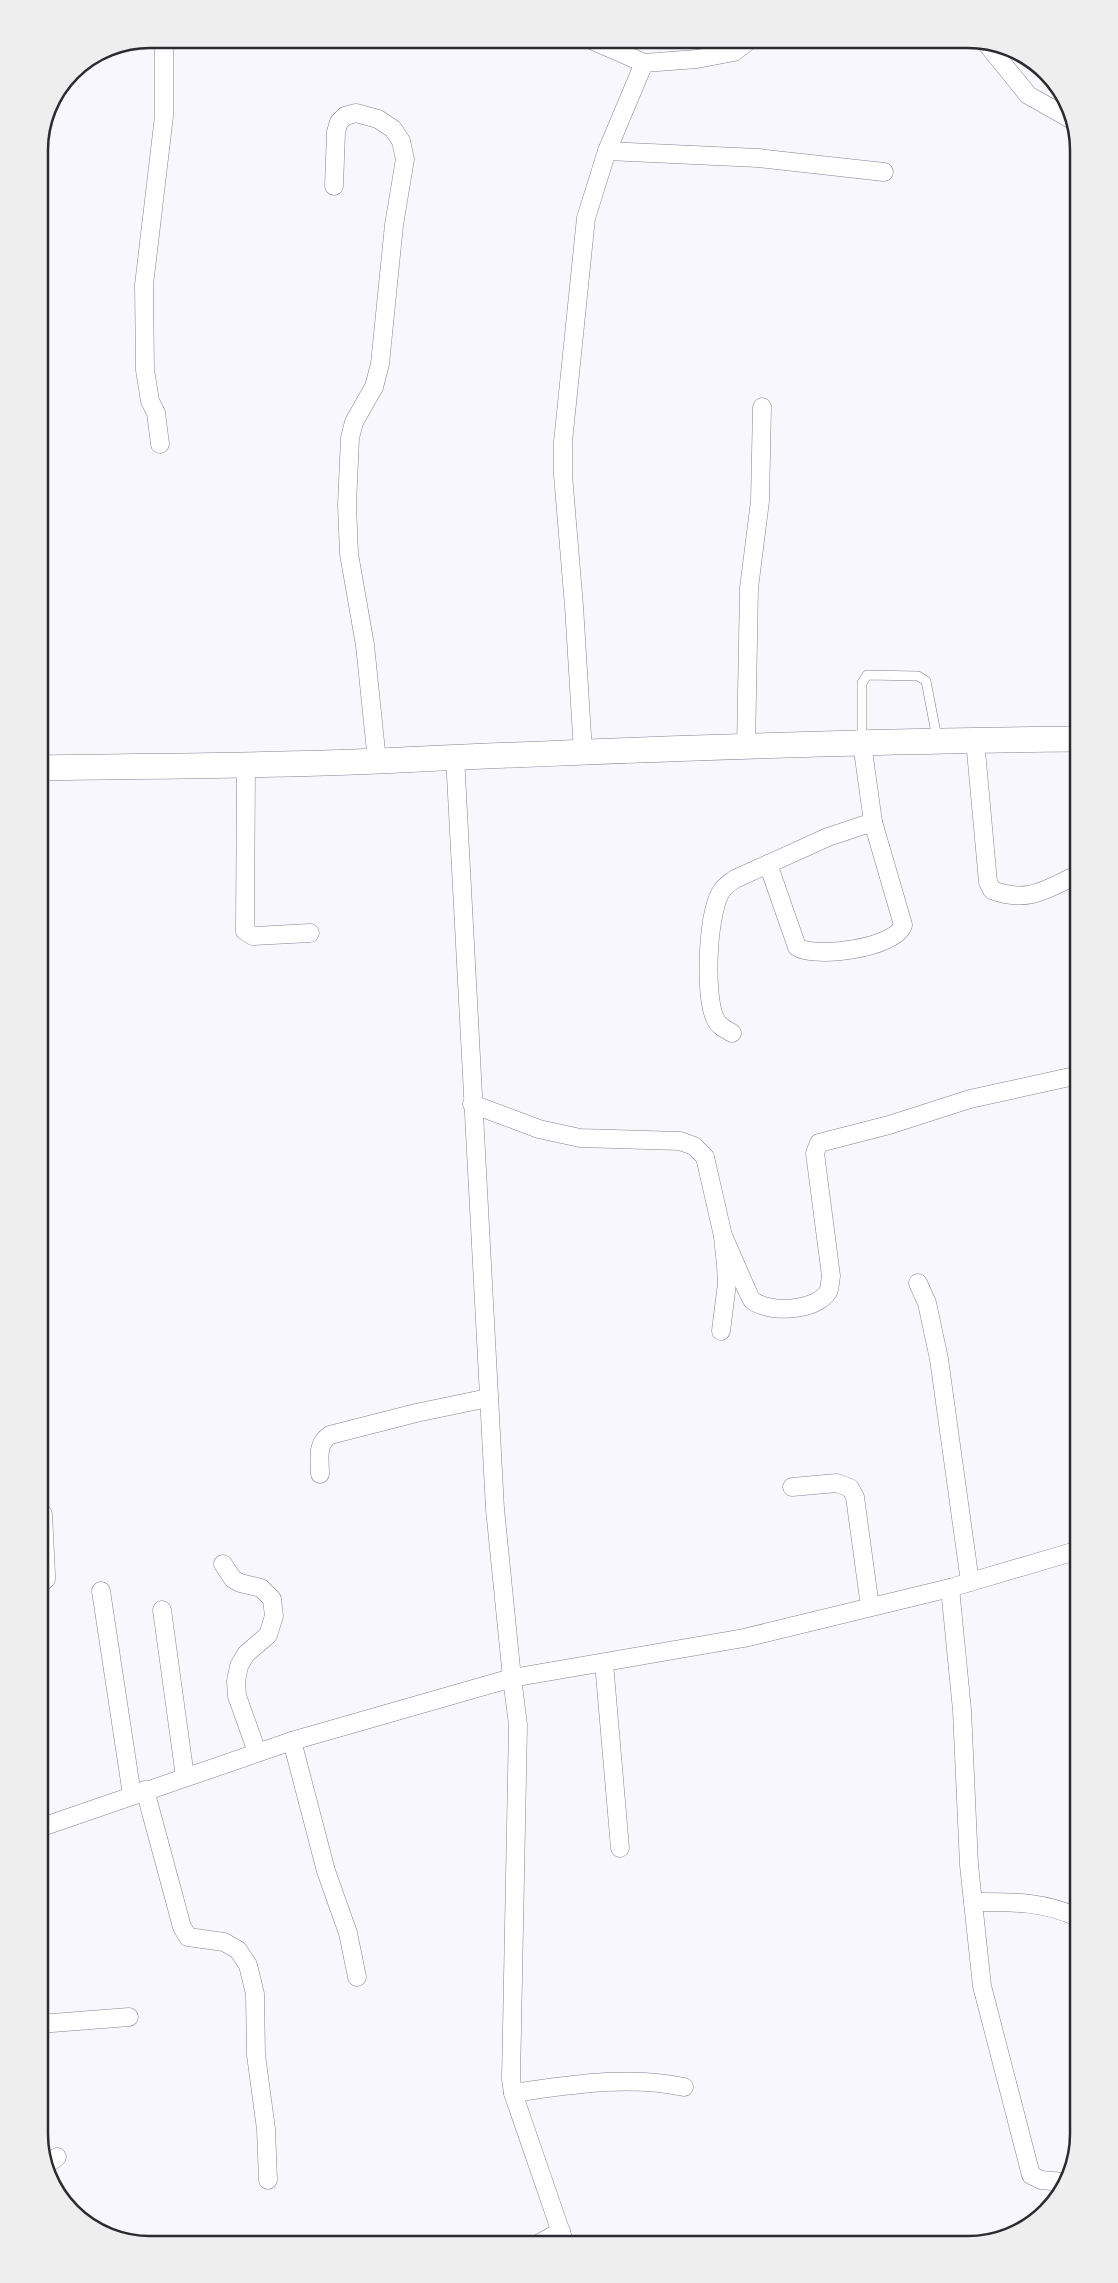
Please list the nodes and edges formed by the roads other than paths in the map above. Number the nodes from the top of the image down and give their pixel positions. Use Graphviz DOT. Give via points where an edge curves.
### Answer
graph roads {
  1 [pos="164,48"];
  2 [pos="610,48"];
  3 [pos="739,48"];
  4 [pos="992,50"];
  5 [pos="644,63"];
  6 [pos="1065,116"];
  7 [pos="607,151"];
  8 [pos="884,172"];
  9 [pos="334,186"];
  10 [pos="762,407"];
  11 [pos="160,444"];
  12 [pos="1070,739"];
  13 [pos="975,740"];
  14 [pos="937,741"];
  15 [pos="862,743"];
  16 [pos="746,747"];
  17 [pos="582,752"];
  18 [pos="455,756"];
  19 [pos="378,761"];
  20 [pos="246,764"];
  21 [pos="48,768"];
  22 [pos="873,822"];
  23 [pos="768,864"];
  24 [pos="1070,878"];
  25 [pos="310,933"];
  26 [pos="732,1033"];
  27 [pos="1070,1077"];
  28 [pos="472,1104"];
  29 [pos="723,1236"];
  30 [pos="918,1283"];
  31 [pos="721,1331"];
  32 [pos="488,1398"];
  33 [pos="320,1474"];
  34 [pos="792,1487"];
  35 [pos="1070,1553"];
  36 [pos="223,1564"];
  37 [pos="970,1582"];
  38 [pos="950,1588"];
  39 [pos="101,1591"];
  40 [pos="870,1607"];
  41 [pos="162,1610"];
  42 [pos="604,1663"];
  43 [pos="512,1678"];
  44 [pos="292,1741"];
  45 [pos="257,1752"];
  46 [pos="185,1777"];
  47 [pos="138,1793"];
  48 [pos="48,1825"];
  49 [pos="620,1848"];
  50 [pos="974,1902"];
  51 [pos="1070,1914"];
  52 [pos="357,1977"];
  53 [pos="129,2017"];
  54 [pos="48,2023"];
  55 [pos="684,2087"];
  56 [pos="513,2093"];
  57 [pos="268,2180"];
  58 [pos="1058,2181"];
  59 [pos="562,2236"];
  1 -- 11 [label="street" via="164,116 144,285 145,370"];
  2 -- 5 [label="street"];
  3 -- 5 [label="street" via="734,52 697,59"];
  4 -- 6 [label="street" via="1028,95"];
  5 -- 7 [label="street"];
  7 -- 8 [label="street" via="758,158"];
  7 -- 17 [label="street" via="586,218 564,442 563,476"];
  9 -- 19 [label="street" via="336,132 345,116 356,113 378,119 393,129 401,142 405,159 394,225 380,364 374,387 354,422 350,438 347,505 349,554 365,645"];
  10 -- 16 [label="street" via="760,501 749,588"];
  12 -- 13 [label="main road"];
  13 -- 14 [label="main road"];
  13 -- 24 [label="street" via="988,882 992,890 1028,896"];
  14 -- 15 [label="main road"];
  14 -- 15 [label="lane" via="926,681 918,676 868,675 862,684"];
  15 -- 16 [label="main road"];
  15 -- 22 [label="street"];
  16 -- 17 [label="main road"];
  17 -- 18 [label="main road"];
  18 -- 19 [label="main road"];
  18 -- 28 [label="street"];
  19 -- 20 [label="main road"];
  20 -- 21 [label="main road"];
  20 -- 25 [label="street" via="246,932 254,936"];
  22 -- 23 [label="street" via="828,837"];
  22 -- 23 [label="street" via="903,926 898,934 864,948 807,952 797,947"];
  23 -- 26 [label="street" via="735,879 723,889 717,901 709,939 711,1006 720,1026"];
  27 -- 29 [label="street" via="970,1099 889,1125 819,1142 815,1153 831,1276 828,1291 818,1301 794,1309 767,1308 751,1299"];
  28 -- 29 [label="street" via="539,1129 580,1138 680,1142 694,1146 705,1157"];
  28 -- 32 [label="street"];
  29 -- 31 [label="street" via="727,1283"];
  30 -- 37 [label="street" via="930,1315 943,1380"];
  32 -- 33 [label="street" via="330,1435 319,1450"];
  32 -- 43 [label="street" via="495,1509"];
  34 -- 40 [label="street" via="837,1483 850,1488 855,1497"];
  35 -- 37 [label="street"];
  36 -- 45 [label="street" via="233,1579 261,1588 272,1598 274,1616 268,1635 246,1654 236,1681 237,1696"];
  37 -- 38 [label="street"];
  38 -- 40 [label="street"];
  38 -- 50 [label="street" via="962,1710 969,1865"];
  39 -- 47 [label="street"];
  40 -- 42 [label="street" via="744,1638"];
  41 -- 46 [label="street"];
  42 -- 43 [label="street"];
  42 -- 49 [label="street"];
  43 -- 44 [label="street"];
  43 -- 56 [label="street" via="518,1724 511,2042"];
  44 -- 45 [label="street"];
  44 -- 52 [label="street" via="326,1871 348,1933"];
  45 -- 46 [label="street"];
  46 -- 47 [label="street"];
  47 -- 48 [label="street"];
  47 -- 57 [label="street" via="188,1937 224,1942 238,1950 248,1965 255,1994 256,2055 266,2129"];
  50 -- 51 [label="street" via="1030,1902"];
  50 -- 58 [label="street" via="984,1995 1031,2175 1041,2180"];
  53 -- 54 [label="street"];
  55 -- 56 [label="street" via="632,2080"];
  56 -- 59 [label="street"];
}
